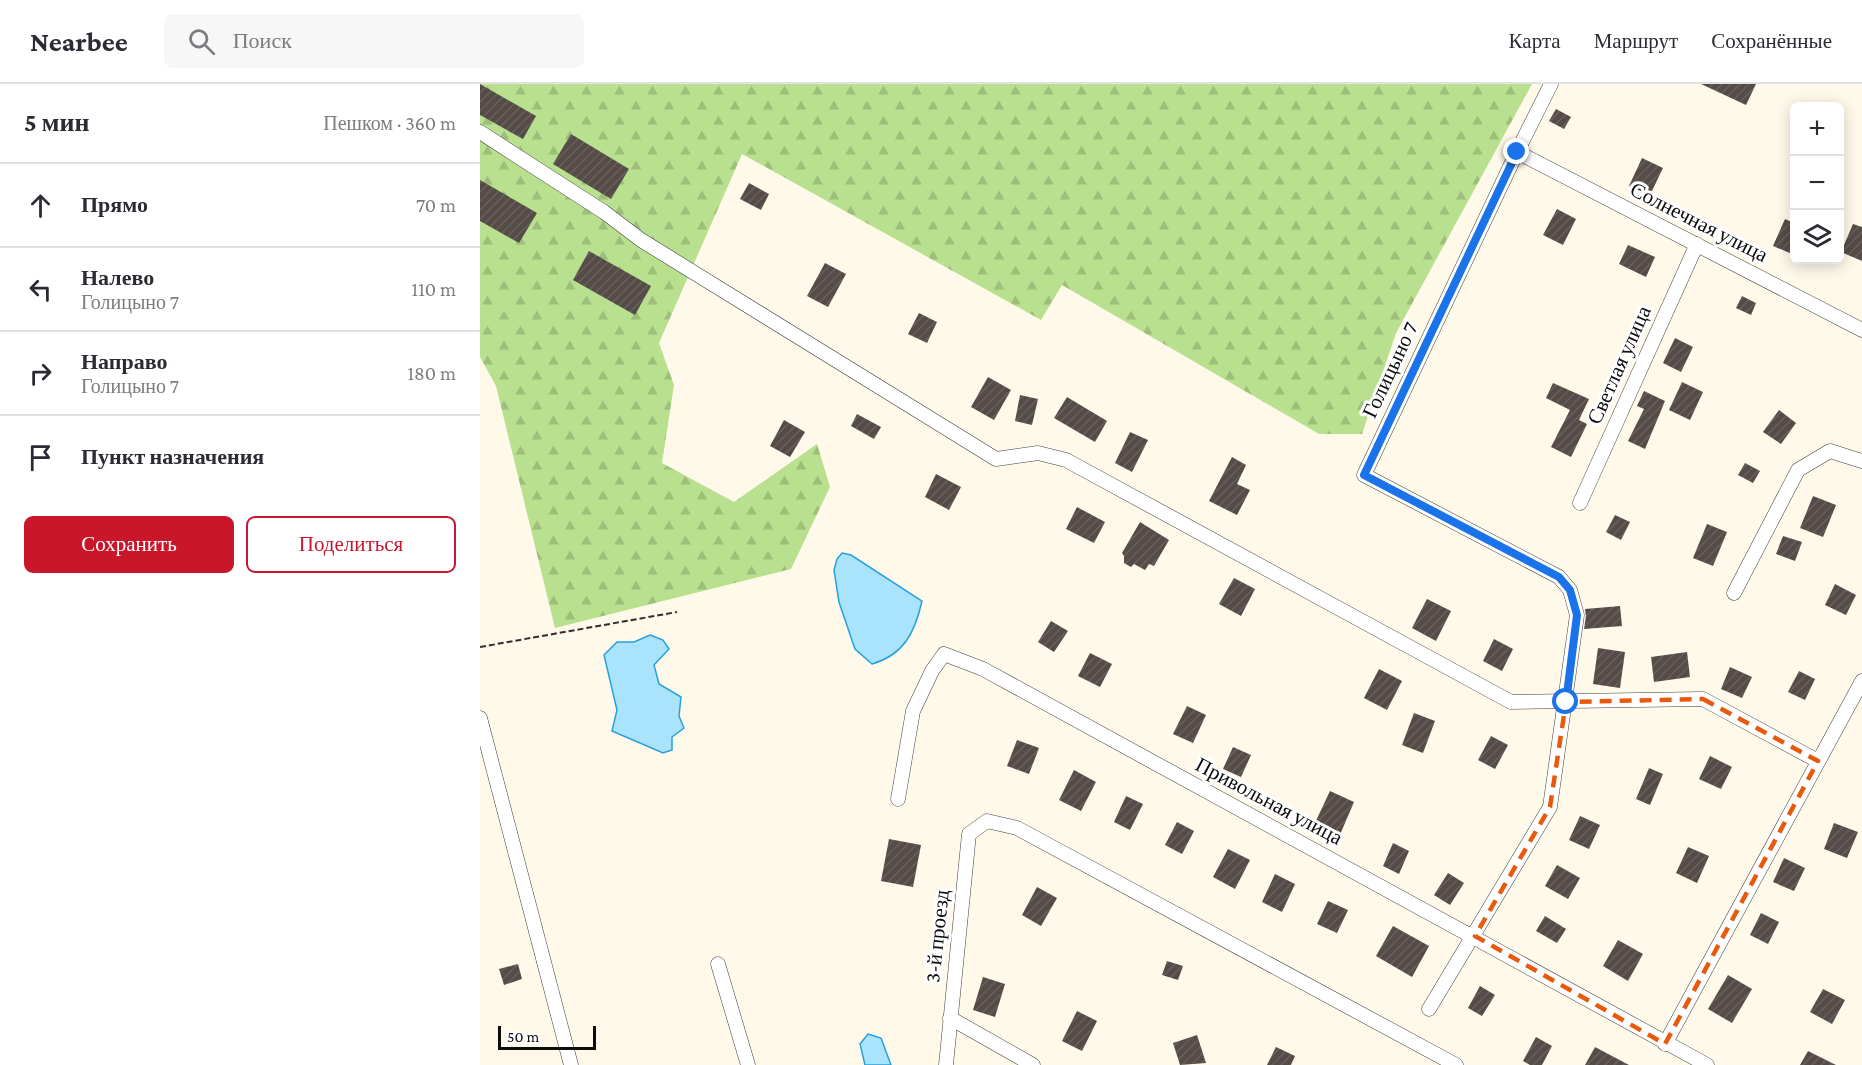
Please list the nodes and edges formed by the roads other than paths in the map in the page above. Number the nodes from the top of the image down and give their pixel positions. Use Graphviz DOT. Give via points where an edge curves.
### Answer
graph roads {
  1 [pos="1551,84"];
  2 [pos="480,132"];
  3 [pos="1517,152"];
  4 [pos="1697,244"];
  5 [pos="1862,330"];
  6 [pos="1862,460"];
  7 [pos="1580,503"];
  8 [pos="1734,593"];
  9 [pos="1862,681"];
  10 [pos="1566,702"];
  11 [pos="480,718"];
  12 [pos="1818,761"];
  13 [pos="898,799"];
  14 [pos="1474,936"];
  15 [pos="718,964"];
  16 [pos="1429,1009"];
  17 [pos="950,1018"];
  18 [pos="1665,1044"];
  19 [pos="1449,1063"];
  20 [pos="571,1065"];
  21 [pos="748,1065"];
  22 [pos="946,1065"];
  23 [pos="1033,1065"];
  24 [pos="1707,1065"];
  1 -- 3 [label="street, Голицыно 7"];
  2 -- 10 [label="street" via="641,240 996,459 1038,453 1066,460 1510,702"];
  3 -- 4 [label="street, Солнечная улица"];
  3 -- 10 [label="street, Голицыно 7" via="1364,475 1559,577 1570,590 1577,615"];
  4 -- 5 [label="street, Солнечная улица"];
  4 -- 7 [label="street, Светлая улица"];
  6 -- 8 [label="street" via="1830,451 1798,470"];
  9 -- 12 [label="street"];
  10 -- 12 [label="street" via="1703,699"];
  10 -- 14 [label="street" via="1550,807"];
  11 -- 20 [label="street"];
  12 -- 18 [label="street"];
  13 -- 14 [label="street, Привольная улица" via="913,711 944,654 983,669"];
  14 -- 16 [label="street"];
  14 -- 18 [label="street, Привольная улица"];
  15 -- 21 [label="street"];
  17 -- 19 [label="street, 3-й проезд" via="969,834 987,821 1017,828"];
  17 -- 22 [label="street, 3-й проезд"];
  17 -- 23 [label="street"];
  18 -- 24 [label="street, Привольная улица"];
}
